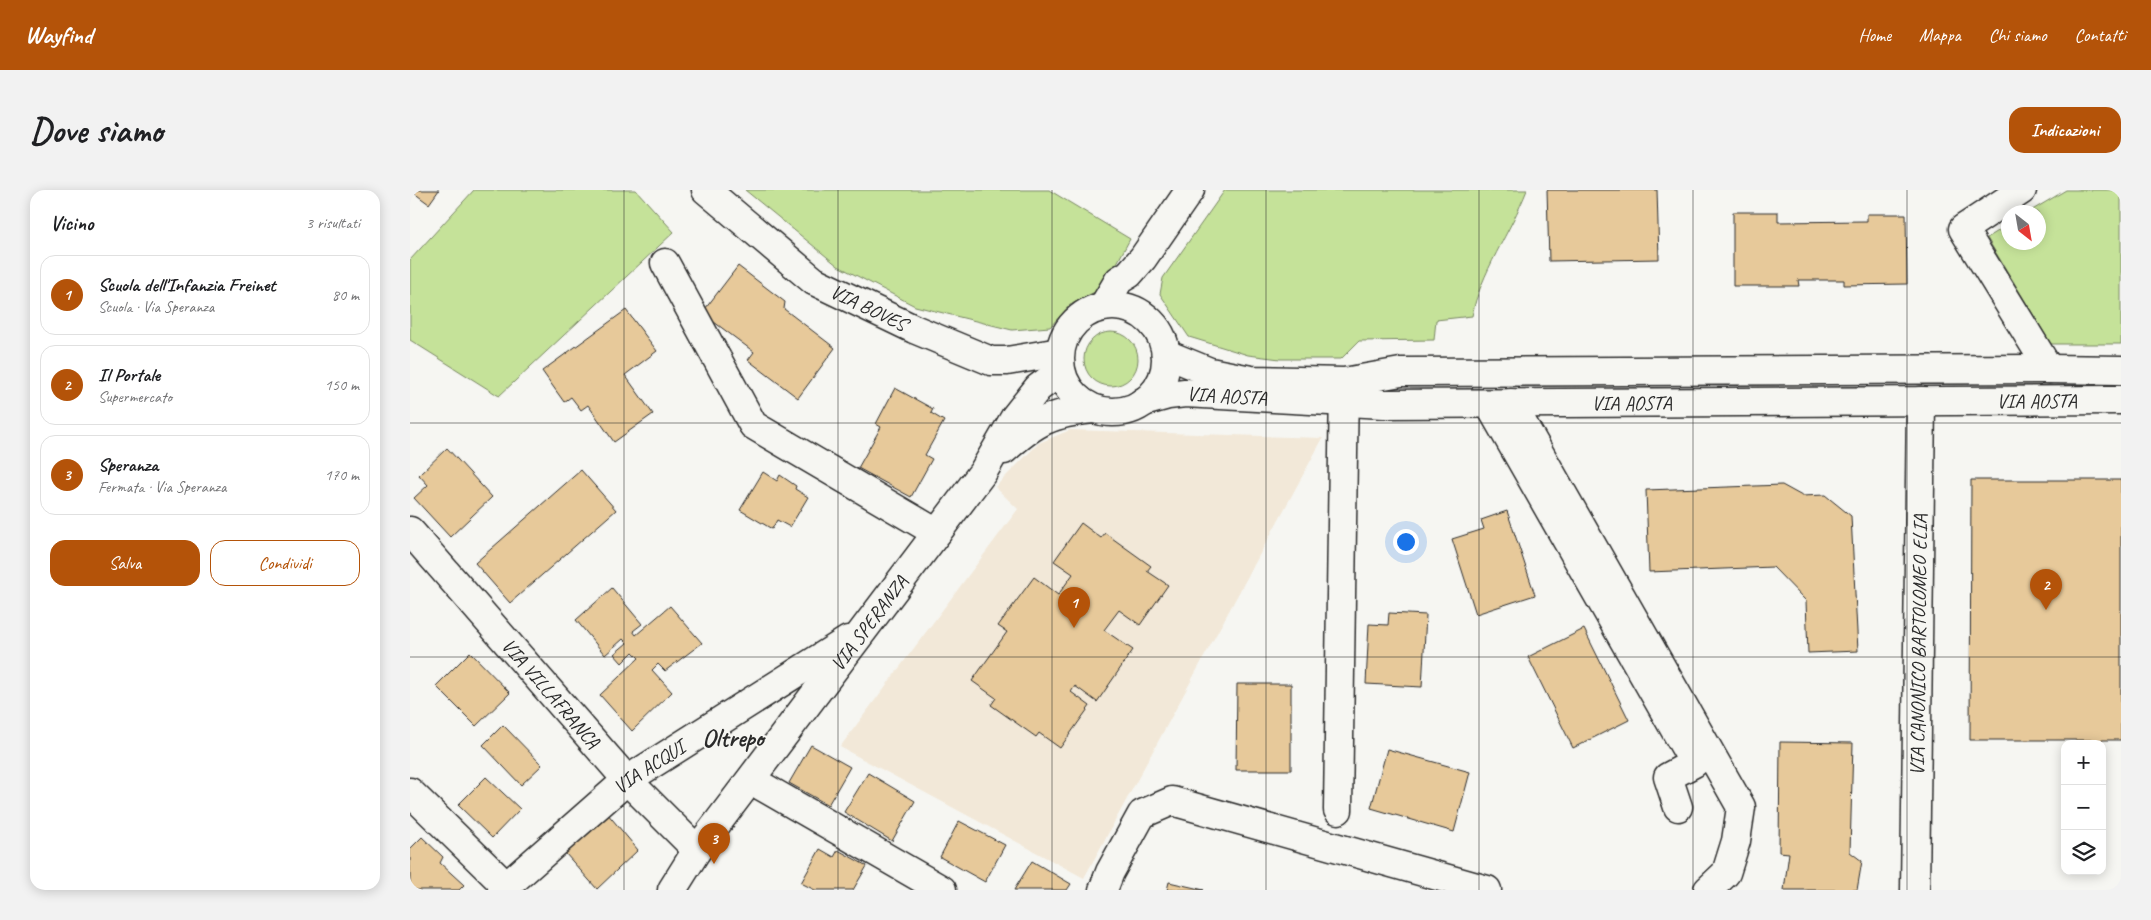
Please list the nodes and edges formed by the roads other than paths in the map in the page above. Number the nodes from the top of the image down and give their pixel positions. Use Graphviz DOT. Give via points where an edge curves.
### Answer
graph roads {
  1 [pos="706,190"];
  2 [pos="1190,190"];
  3 [pos="2022,190"];
  4 [pos="665,263"];
  5 [pos="1115,307"];
  6 [pos="1166,354"];
  7 [pos="1060,361"];
  8 [pos="2049,368"];
  9 [pos="2121,370"];
  10 [pos="1344,392"];
  11 [pos="2121,400"];
  12 [pos="1921,401"];
  13 [pos="1143,402"];
  14 [pos="1500,403"];
  15 [pos="1094,409"];
  16 [pos="988,465"];
  17 [pos="410,531"];
  18 [pos="936,533"];
  19 [pos="862,631"];
  20 [pos="627,780"];
  21 [pos="751,780"];
  22 [pos="410,792"];
  23 [pos="1678,807"];
  24 [pos="1338,810"];
  25 [pos="697,850"];
  26 [pos="504,888"];
  27 [pos="672,890"];
  28 [pos="942,890"];
  29 [pos="1103,890"];
  30 [pos="1487,890"];
  31 [pos="1708,890"];
  32 [pos="1915,890"];
  1 -- 7 [label="street, VIA BOVES" via="814,281 990,361"];
  2 -- 5 [label="street" via="1129,274 1130,284"];
  3 -- 8 [label="street" via="1963,229"];
  4 -- 18 [label="street" via="753,425"];
  5 -- 6 [label="street" via="1137,312 1151,323"];
  5 -- 7 [label="street" via="1088,312 1074,322 1065,336"];
  6 -- 10 [label="street, VIA AOSTA" via="1210,372"];
  6 -- 13 [label="street" via="1161,381"];
  7 -- 15 [label="street" via="1068,387 1079,400"];
  7 -- 16 [label="street, VIA SPERANZA" via="1015,417"];
  8 -- 9 [label="street, VIA AOSTA"];
  8 -- 10 [label="street, VIA AOSTA" via="1401,372"];
  10 -- 13 [label="street, VIA AOSTA" via="1186,393 1168,394"];
  10 -- 14 [label="street, VIA AOSTA" via="1384,404"];
  10 -- 24 [label="street"];
  11 -- 12 [label="street, VIA AOSTA"];
  12 -- 14 [label="street, VIA AOSTA"];
  12 -- 32 [label="street, VIA CANONICO BARTOLOMEO ELIA"];
  13 -- 15 [label="street" via="1111,412"];
  14 -- 23 [label="street" via="1694,763 1668,777"];
  14 -- 31 [label="street" via="1741,807 1736,841 1726,873"];
  15 -- 16 [label="street, VIA SPERANZA" via="1067,412 1028,428"];
  16 -- 18 [label="street, VIA SPERANZA"];
  17 -- 20 [label="street, VIA VILLAFRANCA"];
  18 -- 19 [label="street, VIA SPERANZA"];
  19 -- 20 [label="street, VIA ACQUI"];
  19 -- 21 [label="street, VIA SPERANZA"];
  20 -- 25 [label="street, VIA VILLAFRANCA"];
  20 -- 26 [label="street, VIA ACQUI"];
  21 -- 25 [label="street, VIA SPERANZA"];
  21 -- 28 [label="street"];
  22 -- 26 [label="street"];
  25 -- 27 [label="street, VIA SPERANZA"];
  29 -- 30 [label="street" via="1142,814 1172,801"];
}
